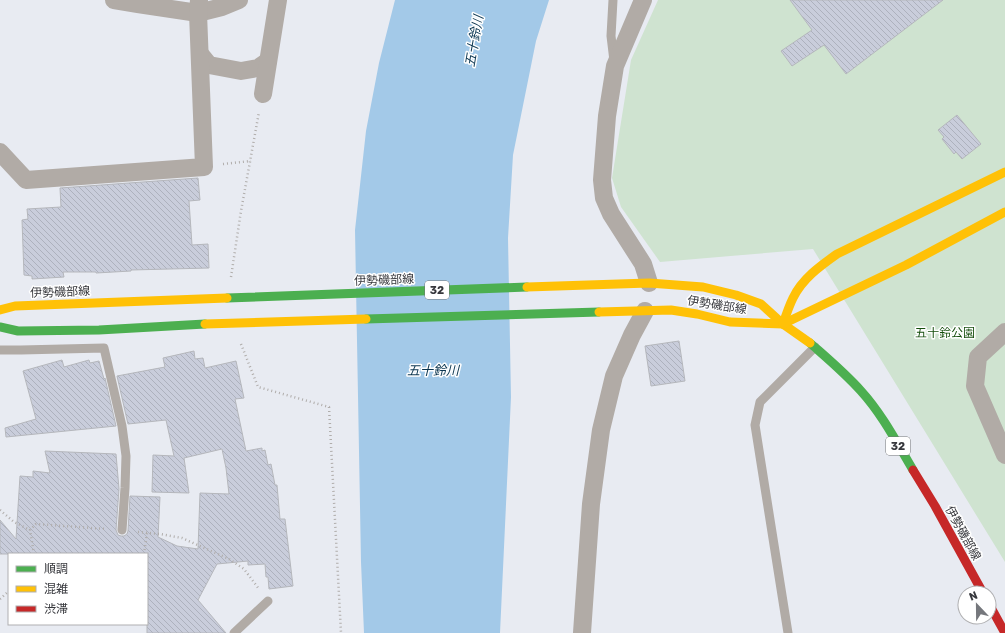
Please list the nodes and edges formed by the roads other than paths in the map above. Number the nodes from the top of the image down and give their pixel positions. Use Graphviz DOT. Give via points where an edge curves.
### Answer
graph roads {
  1 [pos="114,0"];
  2 [pos="239,0"];
  3 [pos="278,0"];
  4 [pos="613,0"];
  5 [pos="643,0"];
  6 [pos="199,6"];
  7 [pos="200,54"];
  8 [pos="268,61"];
  9 [pos="615,66"];
  10 [pos="263,94"];
  11 [pos="0,152"];
  12 [pos="1005,172"];
  13 [pos="1003,217"];
  14 [pos="649,283"];
  15 [pos="0,310"];
  16 [pos="645,311"];
  17 [pos="783,324"];
  18 [pos="0,327"];
  19 [pos="1005,332"];
  20 [pos="815,347"];
  21 [pos="0,350"];
  22 [pos="1005,455"];
  23 [pos="122,530"];
  24 [pos="979,585"];
  25 [pos="268,601"];
  26 [pos="997,613"];
  27 [pos="997,618"];
  28 [pos="1005,622"];
  29 [pos="234,633"];
  30 [pos="582,633"];
  31 [pos="788,633"];
  32 [pos="1005,633"];
  1 -- 6 [label="street" via="168,9"];
  2 -- 6 [label="street" via="222,7"];
  3 -- 8 [label="street"];
  4 -- 9 [label="lane" via="611,36"];
  5 -- 9 [label="street"];
  6 -- 7 [label="street"];
  7 -- 8 [label="street" via="209,65 241,71 258,68"];
  7 -- 11 [label="street" via="204,167 26,180"];
  8 -- 10 [label="street"];
  9 -- 14 [label="street" via="603,160 604,198 611,214 643,264"];
  12 -- 17 [label="main road" via="836,254 802,283 792,298"];
  13 -- 17 [label="main road"];
  14 -- 15 [label="main road, 伊勢磯部線 / 32" via="15,306"];
  14 -- 17 [label="main road, 伊勢磯部線 / 32" via="703,287 736,295 761,304"];
  16 -- 17 [label="main road, 伊勢磯部線 / 32" via="671,310 730,322"];
  16 -- 18 [label="main road, 伊勢磯部線 / 32" via="84,330 18,331"];
  16 -- 30 [label="street" via="614,376 601,430 591,504"];
  17 -- 20 [label="main road, 伊勢磯部線 / 32"];
  19 -- 22 [label="street" via="978,357 975,386"];
  20 -- 24 [label="main road, 伊勢磯部線 / 32" via="861,391 884,422"];
  20 -- 31 [label="lane" via="760,402 755,425"];
  21 -- 23 [label="lane" via="104,348 122,426 126,456"];
  25 -- 29 [label="lane"];
  26 -- 28 [label="main road"];
  27 -- 32 [label="main road"];
}
